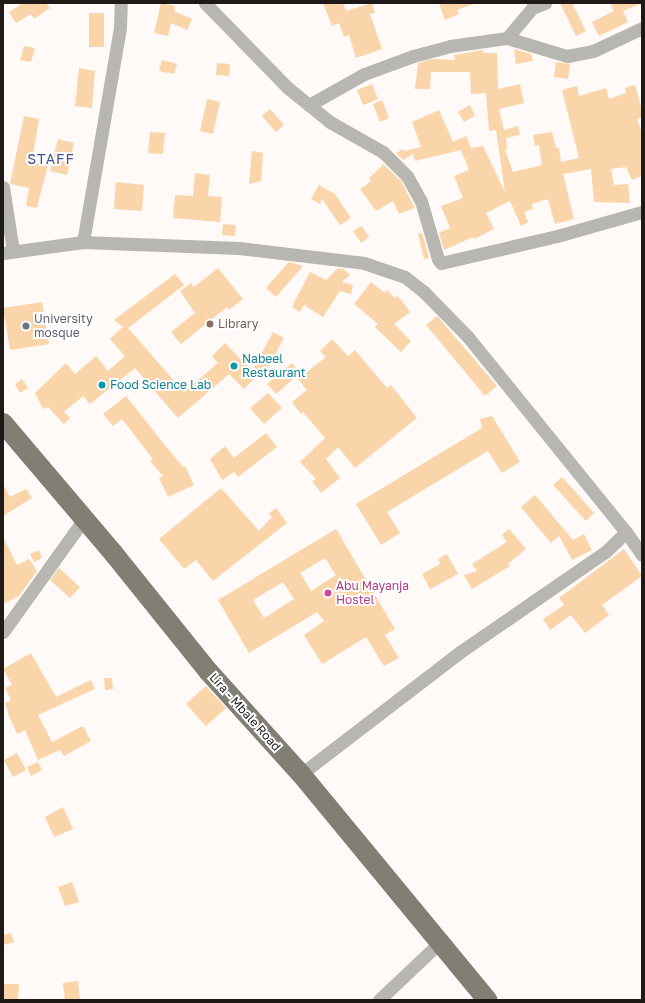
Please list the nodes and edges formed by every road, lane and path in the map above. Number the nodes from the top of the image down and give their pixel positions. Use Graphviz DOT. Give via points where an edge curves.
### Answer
graph roads {
  1 [pos="121,3"];
  2 [pos="205,3"];
  3 [pos="545,3"];
  4 [pos="642,28"];
  5 [pos="507,38"];
  6 [pos="309,105"];
  7 [pos="3,188"];
  8 [pos="642,212"];
  9 [pos="83,242"];
  10 [pos="8,252"];
  11 [pos="3,423"];
  12 [pos="84,519"];
  13 [pos="626,532"];
  14 [pos="642,555"];
  15 [pos="3,632"];
  16 [pos="301,774"];
  17 [pos="439,942"];
  18 [pos="379,1000"];
  19 [pos="487,1000"];
  1 -- 9 [label="street" via="120,27"];
  2 -- 6 [label="street" via="288,88"];
  3 -- 5 [label="street" via="532,8"];
  4 -- 5 [label="street" via="593,51 568,56"];
  5 -- 6 [label="street" via="450,46 413,56 364,74"];
  6 -- 8 [label="street" via="330,122 383,152 407,176 421,201 441,263 556,236"];
  7 -- 10 [label="street"];
  9 -- 10 [label="street"];
  9 -- 13 [label="street" via="239,248 364,263 405,277 424,292 468,337"];
  11 -- 12 [label="main road, Lira - Mbale Road"];
  12 -- 15 [label="street"];
  12 -- 16 [label="main road, Lira - Mbale Road" via="210,672"];
  13 -- 14 [label="street"];
  13 -- 16 [label="street" via="605,552 460,652"];
  16 -- 17 [label="main road, Lira - Mbale Road"];
  17 -- 18 [label="street"];
  17 -- 19 [label="main road, Lira - Mbale Road"];
}
